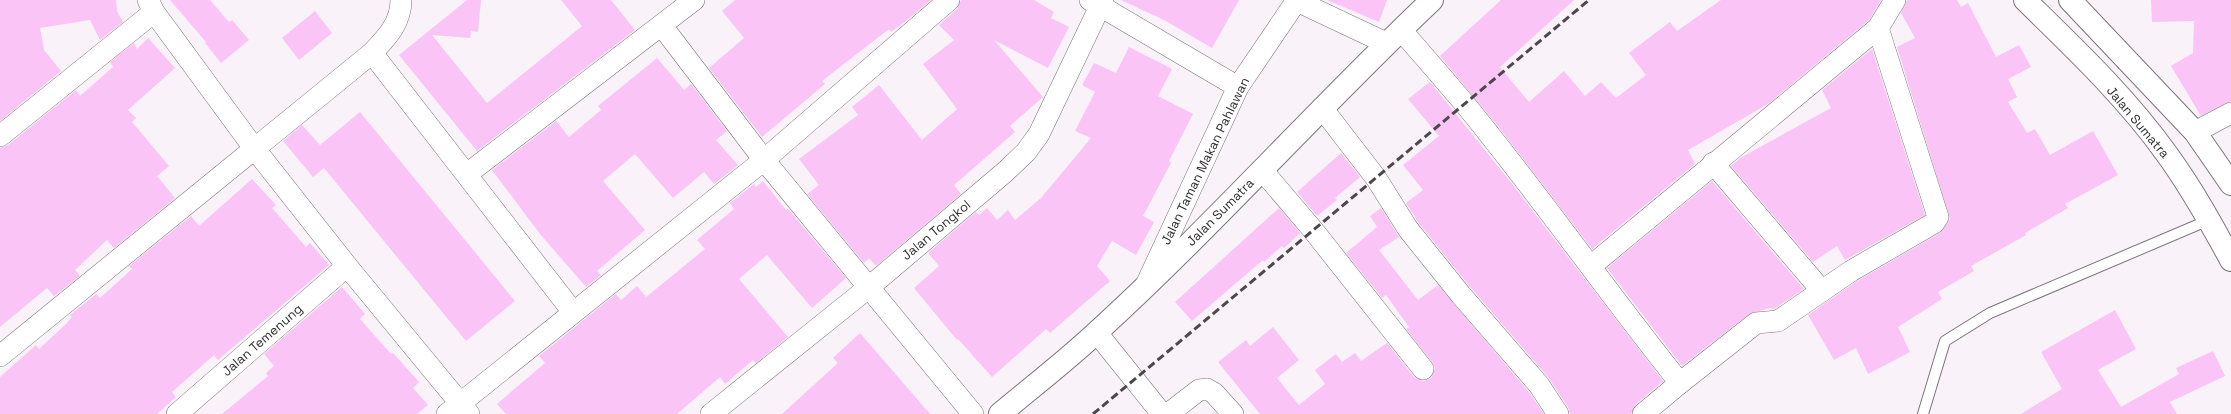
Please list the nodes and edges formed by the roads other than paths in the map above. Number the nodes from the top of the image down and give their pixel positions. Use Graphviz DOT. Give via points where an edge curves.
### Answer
graph roads {
  1 [pos="401,0"];
  2 [pos="694,0"];
  3 [pos="948,0"];
  4 [pos="1297,0"];
  5 [pos="1432,0"];
  6 [pos="1895,0"];
  7 [pos="2024,0"];
  8 [pos="2070,0"];
  9 [pos="1098,2"];
  10 [pos="151,6"];
  11 [pos="662,26"];
  12 [pos="1878,28"];
  13 [pos="1393,37"];
  14 [pos="372,52"];
  15 [pos="1238,88"];
  16 [pos="1322,108"];
  17 [pos="2231,113"];
  18 [pos="2195,132"];
  19 [pos="0,136"];
  20 [pos="254,148"];
  21 [pos="764,160"];
  22 [pos="1713,163"];
  23 [pos="1262,170"];
  24 [pos="467,174"];
  25 [pos="2231,184"];
  26 [pos="2209,220"];
  27 [pos="2231,260"];
  28 [pos="347,266"];
  29 [pos="1591,266"];
  30 [pos="1146,285"];
  31 [pos="868,288"];
  32 [pos="1822,291"];
  33 [pos="573,312"];
  34 [pos="1097,333"];
  35 [pos="0,356"];
  36 [pos="1423,369"];
  37 [pos="1680,383"];
  38 [pos="459,410"];
  39 [pos="178,414"];
  40 [pos="712,414"];
  41 [pos="973,414"];
  42 [pos="1000,414"];
  43 [pos="1162,414"];
  44 [pos="1168,414"];
  45 [pos="1233,414"];
  46 [pos="1558,414"];
  47 [pos="1643,414"];
  48 [pos="1923,414"];
  1 -- 14 [label="street" via="400,16 395,25"];
  2 -- 11 [label="street"];
  3 -- 21 [label="street"];
  4 -- 13 [label="street"];
  4 -- 15 [label="street, Jalan Taman Makan Pahlawan"];
  5 -- 13 [label="highway, Jalan Sumatra"];
  6 -- 12 [label="street"];
  7 -- 26 [label="highway, Jalan Sumatra" via="2129,107 2166,153"];
  8 -- 18 [label="highway"];
  9 -- 15 [label="street"];
  9 -- 31 [label="street, Jalan Tongkol" via="1039,134 1026,152"];
  10 -- 19 [label="street"];
  10 -- 20 [label="street"];
  11 -- 21 [label="street"];
  11 -- 24 [label="street"];
  12 -- 22 [label="street"];
  12 -- 32 [label="street" via="1938,217 1928,226"];
  13 -- 16 [label="highway, Jalan Sumatra"];
  13 -- 29 [label="street" via="1464,104"];
  14 -- 20 [label="street"];
  14 -- 24 [label="street"];
  15 -- 30 [label="street, Jalan Taman Makan Pahlawan"];
  16 -- 23 [label="highway, Jalan Sumatra"];
  16 -- 46 [label="street" via="1376,178 1408,229 1539,385"];
  17 -- 18 [label="street"];
  18 -- 25 [label="highway"];
  20 -- 28 [label="street"];
  20 -- 35 [label="street"];
  21 -- 31 [label="street"];
  21 -- 33 [label="street"];
  22 -- 29 [label="street"];
  22 -- 32 [label="street"];
  23 -- 30 [label="highway, Jalan Sumatra"];
  23 -- 36 [label="street"];
  24 -- 33 [label="street"];
  26 -- 27 [label="highway, Jalan Sumatra"];
  26 -- 48 [label="lane" via="1990,313 1945,341"];
  28 -- 38 [label="street"];
  28 -- 39 [label="street, Jalan Temenung"];
  29 -- 37 [label="street" via="1619,307"];
  30 -- 34 [label="highway, Jalan Sumatra"];
  31 -- 40 [label="street, Jalan Tongkol"];
  31 -- 41 [label="street"];
  32 -- 37 [label="street" via="1778,320 1756,323"];
  33 -- 38 [label="street"];
  34 -- 42 [label="highway, Jalan Sumatra"];
  34 -- 43 [label="street"];
  37 -- 47 [label="street"];
  44 -- 45 [label="street" via="1199,390 1207,388"];
}
